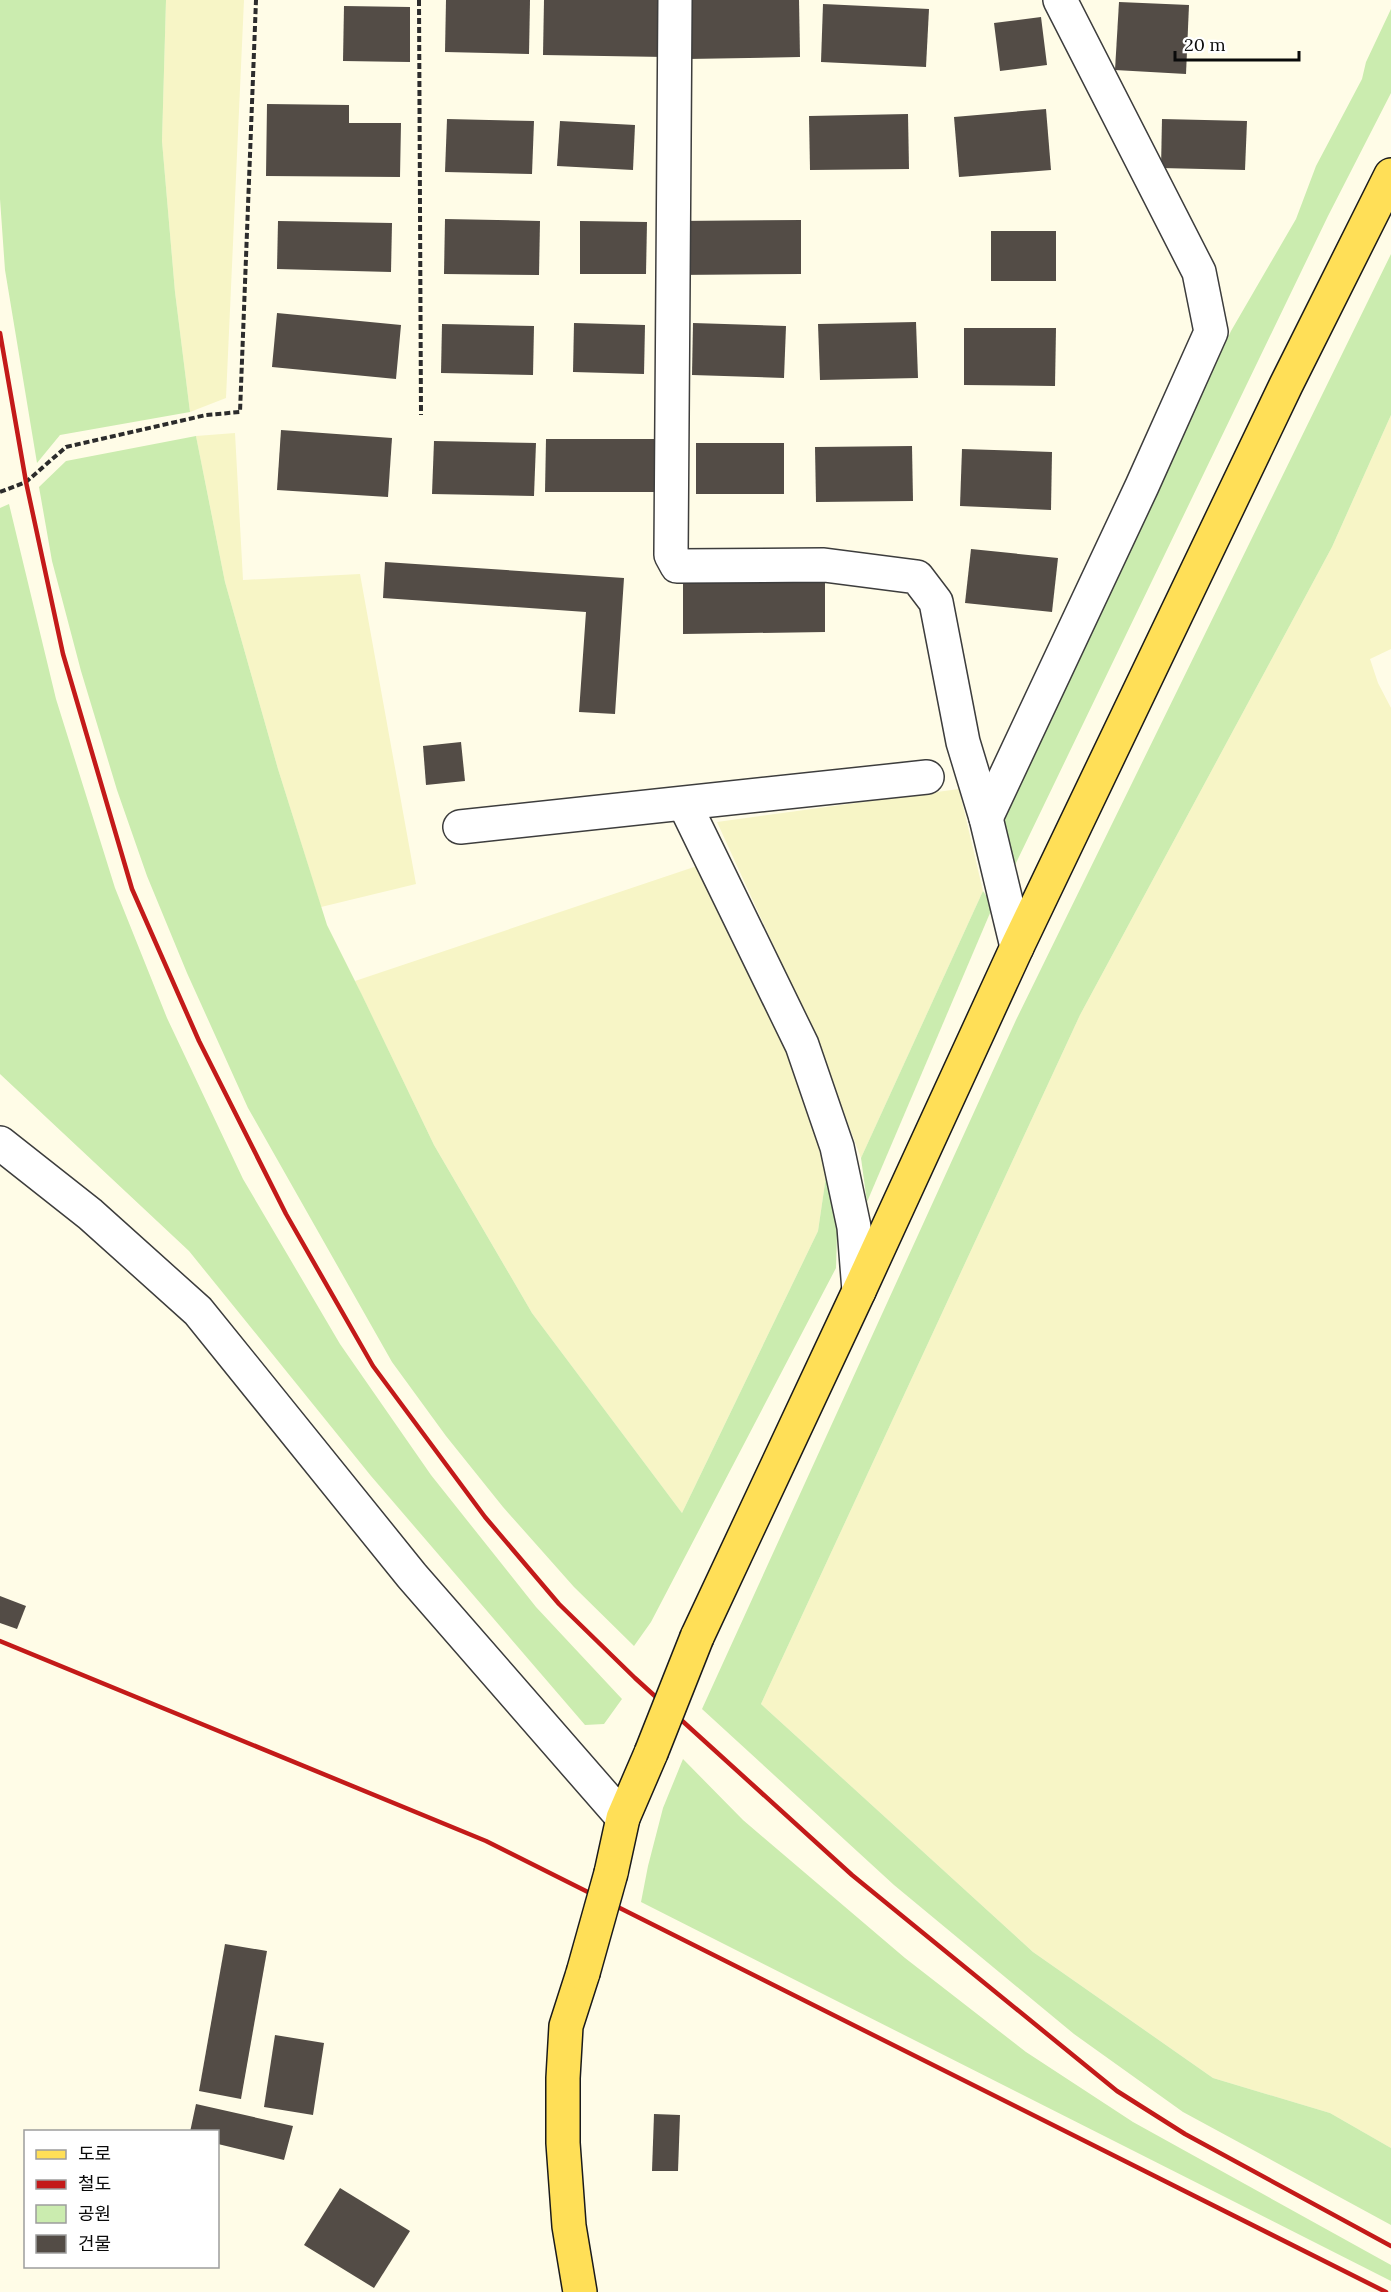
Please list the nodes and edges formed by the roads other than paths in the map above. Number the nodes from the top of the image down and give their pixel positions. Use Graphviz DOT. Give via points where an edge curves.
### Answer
graph roads {
  1 [pos="675,0"];
  2 [pos="1060,0"];
  3 [pos="1391,175"];
  4 [pos="927,777"];
  5 [pos="685,805"];
  6 [pos="986,818"];
  7 [pos="460,827"];
  8 [pos="1017,947"];
  9 [pos="0,1143"];
  10 [pos="860,1292"];
  11 [pos="623,1818"];
  12 [pos="580,2292"];
  1 -- 6 [label="street" via="670,555 677,566 824,565 917,577 936,602 963,742"];
  2 -- 6 [label="street" via="1199,272 1211,332"];
  3 -- 8 [label="main road"];
  4 -- 5 [label="street"];
  5 -- 7 [label="street"];
  5 -- 10 [label="street" via="802,1045 837,1147 854,1227"];
  6 -- 8 [label="street"];
  8 -- 10 [label="main road"];
  9 -- 11 [label="street" via="90,1214 198,1311 412,1576"];
  10 -- 11 [label="main road, bridge" via="697,1637"];
  11 -- 12 [label="main road, bridge" via="566,2026 562,2143 569,2226"];
}
